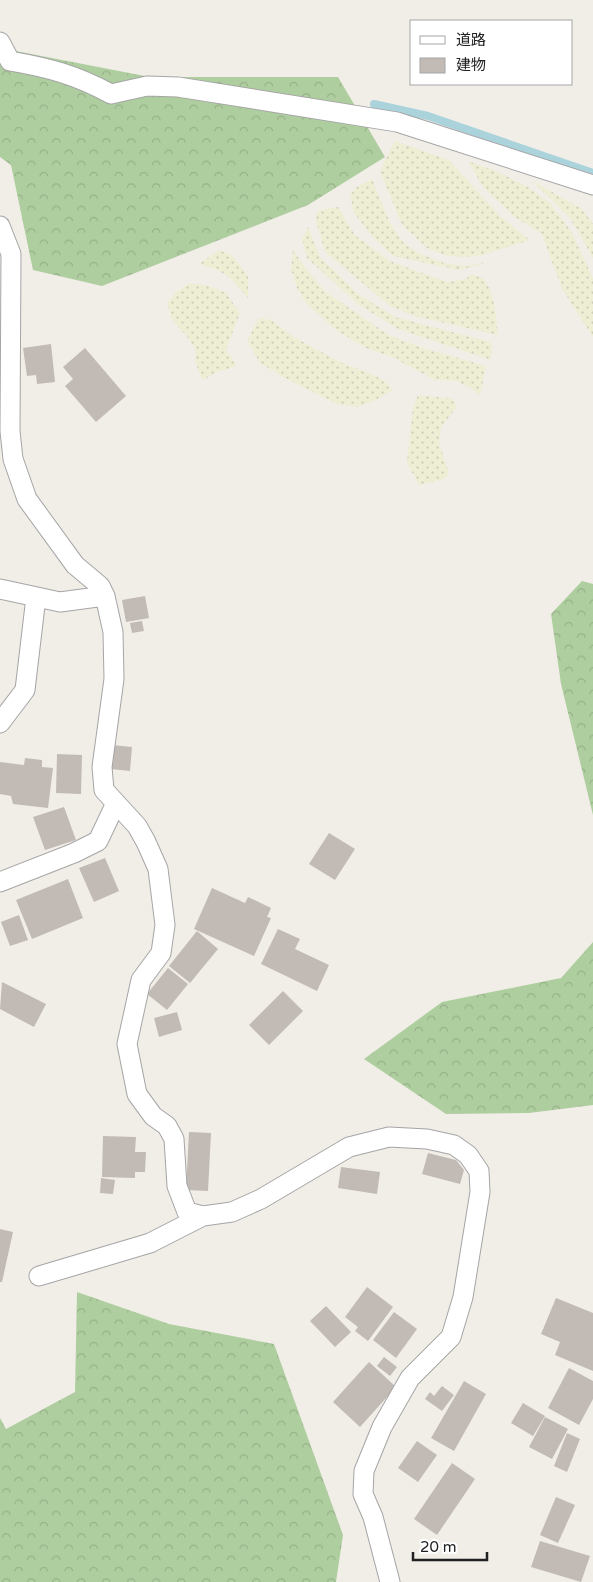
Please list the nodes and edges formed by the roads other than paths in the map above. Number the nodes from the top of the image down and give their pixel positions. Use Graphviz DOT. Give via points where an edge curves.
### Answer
graph roads {
  1 [pos="0,42"];
  2 [pos="593,185"];
  3 [pos="0,226"];
  4 [pos="0,589"];
  5 [pos="105,596"];
  6 [pos="36,597"];
  7 [pos="0,723"];
  8 [pos="116,803"];
  9 [pos="0,882"];
  10 [pos="203,1216"];
  11 [pos="39,1276"];
  12 [pos="390,1582"];
  1 -- 2 [label="street" via="10,61 54,69 84,79 111,94 147,86 178,87 397,122"];
  3 -- 5 [label="street" via="11,254 10,431 13,459 27,499 75,565 100,586"];
  4 -- 6 [label="street"];
  5 -- 6 [label="street" via="60,602"];
  5 -- 8 [label="street" via="113,632 114,679 102,767 104,790"];
  6 -- 7 [label="street" via="25,690"];
  8 -- 9 [label="street" via="98,840"];
  8 -- 10 [label="street" via="137,826 158,869 165,925 160,953 140,980 128,1044 137,1094 152,1116 167,1126 174,1139 177,1186 187,1212"];
  10 -- 11 [label="street" via="150,1243"];
  10 -- 12 [label="street" via="232,1212 261,1199 349,1147 389,1137 427,1139 454,1146 468,1155 479,1171 480,1192 462,1297 451,1337 410,1378 382,1427 364,1471 363,1494 373,1516"];
}
